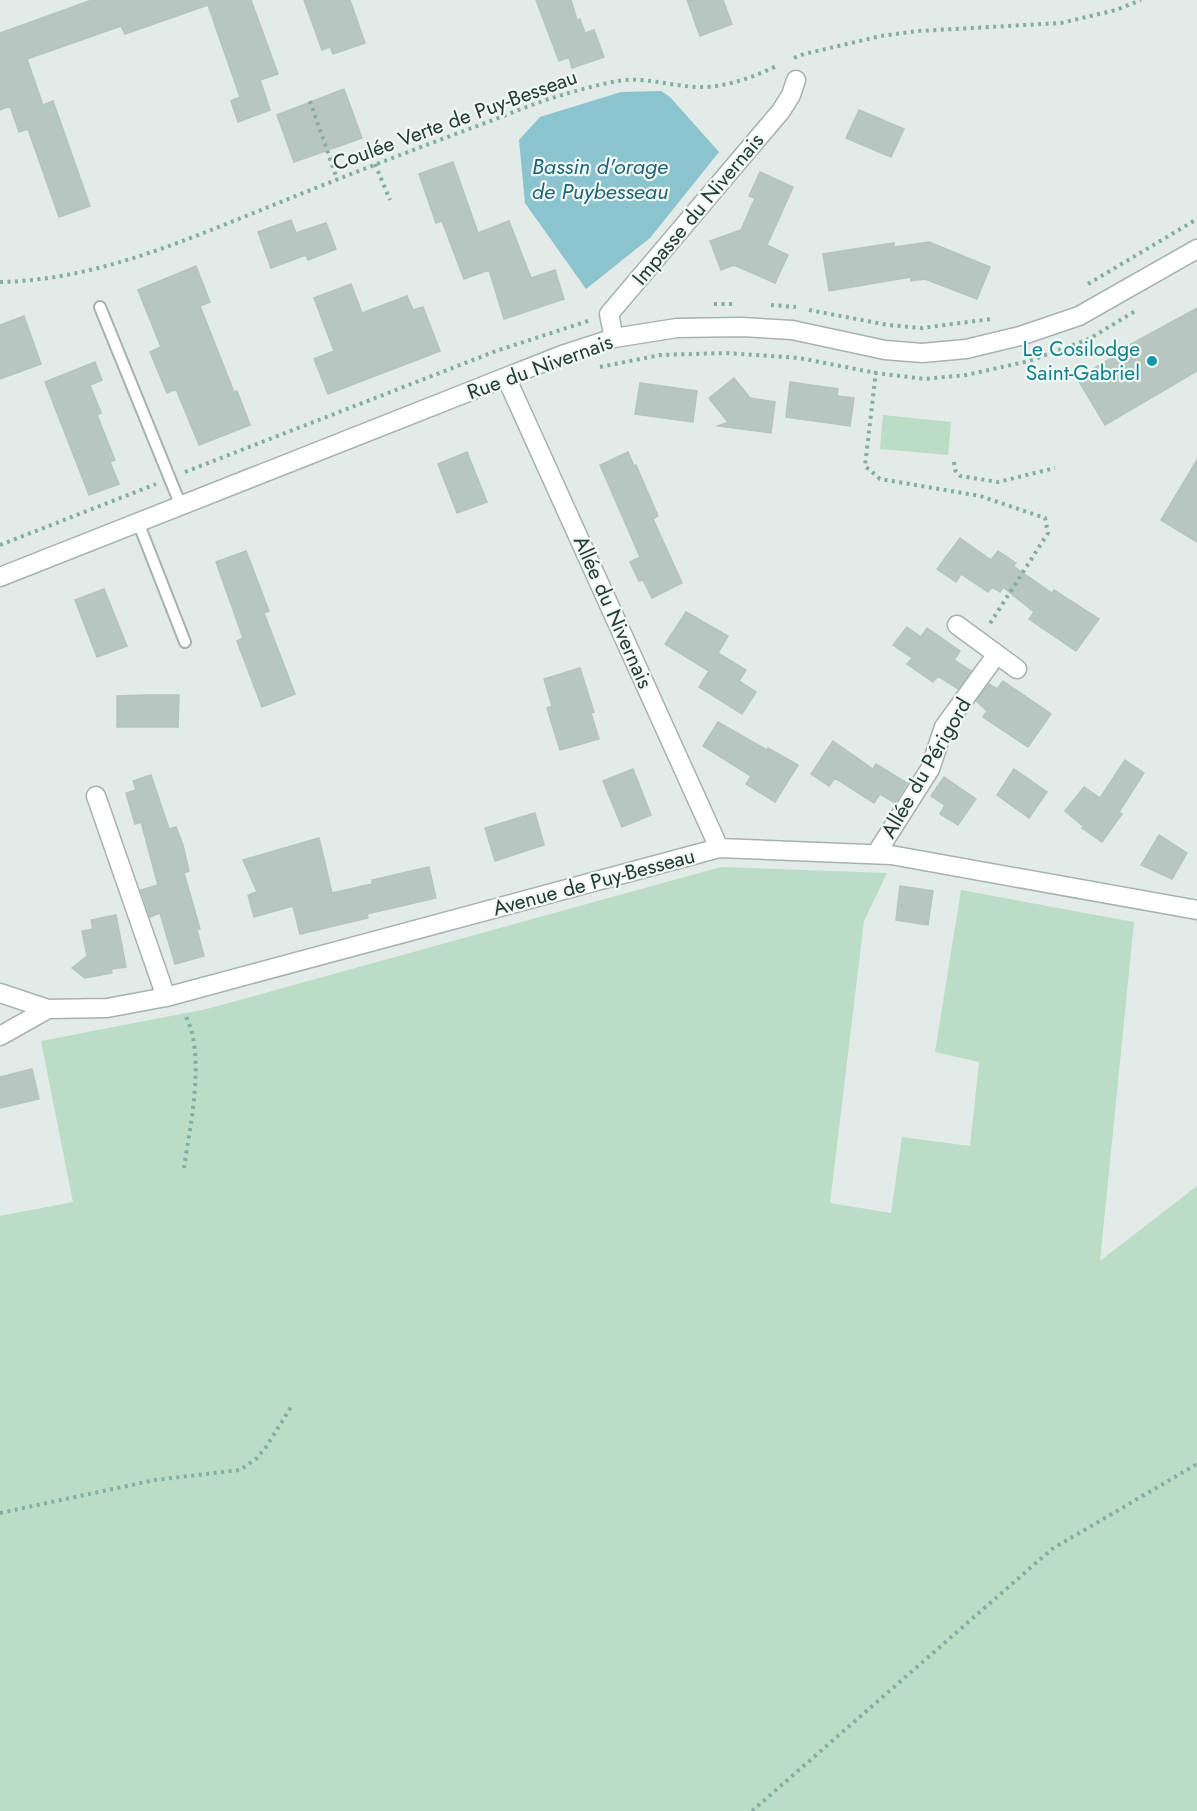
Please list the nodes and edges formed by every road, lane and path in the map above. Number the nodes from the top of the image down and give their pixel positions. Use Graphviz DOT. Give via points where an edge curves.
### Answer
graph roads {
  1 [pos="1141,0"];
  2 [pos="794,58"];
  3 [pos="783,63"];
  4 [pos="796,80"];
  5 [pos="310,101"];
  6 [pos="375,164"];
  7 [pos="337,179"];
  8 [pos="390,200"];
  9 [pos="1197,249"];
  10 [pos="0,282"];
  11 [pos="100,307"];
  12 [pos="1138,310"];
  13 [pos="888,325"];
  14 [pos="614,338"];
  15 [pos="885,350"];
  16 [pos="592,369"];
  17 [pos="876,373"];
  18 [pos="506,377"];
  19 [pos="954,462"];
  20 [pos="1055,468"];
  21 [pos="181,506"];
  22 [pos="138,522"];
  23 [pos="0,577"];
  24 [pos="957,625"];
  25 [pos="978,640"];
  26 [pos="185,642"];
  27 [pos="997,654"];
  28 [pos="1017,669"];
  29 [pos="96,796"];
  30 [pos="719,848"];
  31 [pos="876,854"];
  32 [pos="1197,910"];
  33 [pos="0,993"];
  34 [pos="166,997"];
  35 [pos="48,1009"];
  36 [pos="0,1036"];
  37 [pos="184,1168"];
  38 [pos="293,1404"];
  39 [pos="1197,1464"];
  40 [pos="0,1513"];
  41 [pos="752,1811"];
  1 -- 2 [label="path" via="1061,23 899,33"];
  3 -- 6 [label="path, Coulée Verte de Puy-Besseau" via="723,85 696,87 625,80 598,85"];
  4 -- 14 [label="street, Impasse du Nivernais" via="781,111 609,314"];
  5 -- 7 [label="path"];
  6 -- 7 [label="path, Coulée Verte de Puy-Besseau"];
  6 -- 8 [label="path"];
  7 -- 10 [label="path, Coulée Verte de Puy-Besseau" via="154,253 88,272 40,281"];
  9 -- 15 [label="street, Rue du Nivernais" via="1079,316 1020,336 966,350"];
  11 -- 21 [label="lane"];
  12 -- 17 [label="path" via="1089,339 1018,363 966,375 925,379"];
  13 -- 15 [label="path"];
  14 -- 15 [label="street, Rue du Nivernais" via="677,328 741,327 792,330"];
  14 -- 18 [label="street, Rue du Nivernais"];
  15 -- 17 [label="path"];
  16 -- 17 [label="path" via="660,355 726,353 799,358"];
  17 -- 25 [label="path" via="865,466 880,479 980,496 1045,518 1048,533"];
  18 -- 21 [label="street, Rue du Nivernais"];
  18 -- 30 [label="street, Allée du Nivernais"];
  19 -- 20 [label="path" via="960,476 998,482"];
  21 -- 22 [label="street, Rue du Nivernais"];
  22 -- 23 [label="street, Rue du Nivernais"];
  22 -- 26 [label="lane"];
  24 -- 25 [label="street"];
  25 -- 27 [label="street"];
  27 -- 28 [label="street"];
  27 -- 31 [label="street, Allée du Périgord" via="944,727 930,769"];
  29 -- 34 [label="street"];
  30 -- 31 [label="street, Avenue de Puy-Besseau"];
  30 -- 34 [label="street, Avenue de Puy-Besseau"];
  31 -- 32 [label="street, Avenue de Puy-Besseau"];
  33 -- 35 [label="street, Avenue de Puy-Besseau"];
  34 -- 35 [label="street, Avenue de Puy-Besseau" via="107,1008"];
  34 -- 37 [label="path" via="182,1008 193,1038 195,1080"];
  35 -- 36 [label="street"];
  38 -- 40 [label="path" via="266,1448 240,1470 155,1480"];
  39 -- 41 [label="path" via="1052,1549"];
}
